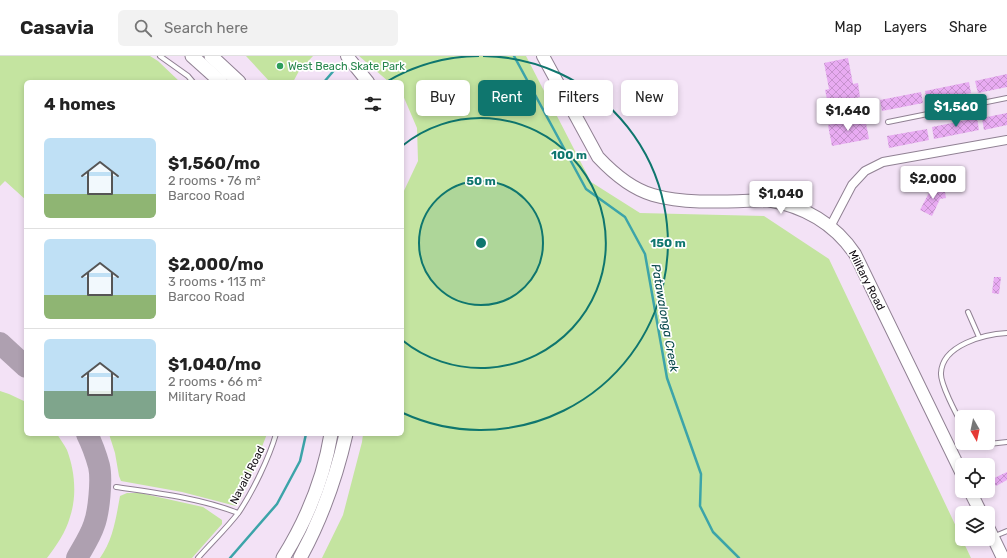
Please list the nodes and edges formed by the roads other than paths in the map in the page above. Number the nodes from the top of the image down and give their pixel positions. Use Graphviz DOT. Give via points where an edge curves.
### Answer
graph roads {
  1 [pos="160,56"];
  2 [pos="192,56"];
  3 [pos="211,56"];
  4 [pos="347,56"];
  5 [pos="543,56"];
  6 [pos="191,80"];
  7 [pos="219,80"];
  8 [pos="237,80"];
  9 [pos="366,80"];
  10 [pos="1007,98"];
  11 [pos="888,122"];
  12 [pos="1007,140"];
  13 [pos="830,226"];
  14 [pos="968,312"];
  15 [pos="1007,333"];
  16 [pos="979,337"];
  17 [pos="955,410"];
  18 [pos="275,436"];
  19 [pos="331,436"];
  20 [pos="346,436"];
  21 [pos="1007,442"];
  22 [pos="995,443"];
  23 [pos="955,460"];
  24 [pos="116,487"];
  25 [pos="238,513"];
  26 [pos="1007,531"];
  27 [pos="995,532"];
  28 [pos="995,542"];
  29 [pos="198,558"];
  30 [pos="283,558"];
  31 [pos="300,558"];
  32 [pos="1003,558"];
  1 -- 6 [label="lane"];
  2 -- 7 [label="main road"];
  3 -- 8 [label="main road"];
  4 -- 9 [label="street"];
  5 -- 13 [label="street, Military Road" via="598,157 630,184 654,195 682,201 780,202 806,211"];
  10 -- 11 [label="lane"];
  12 -- 13 [label="street" via="883,162 866,171 852,185"];
  13 -- 23 [label="street, Military Road" via="855,254"];
  14 -- 16 [label="lane"];
  15 -- 16 [label="lane"];
  16 -- 17 [label="lane" via="951,353 942,365 942,381"];
  18 -- 25 [label="lane, Navaid Road" via="262,469"];
  19 -- 30 [label="main road" via="316,491"];
  20 -- 31 [label="main road" via="328,498"];
  21 -- 22 [label="lane"];
  24 -- 25 [label="lane" via="217,505"];
  25 -- 29 [label="lane, Navaid Road"];
  26 -- 27 [label="lane"];
  28 -- 32 [label="street"];
}
